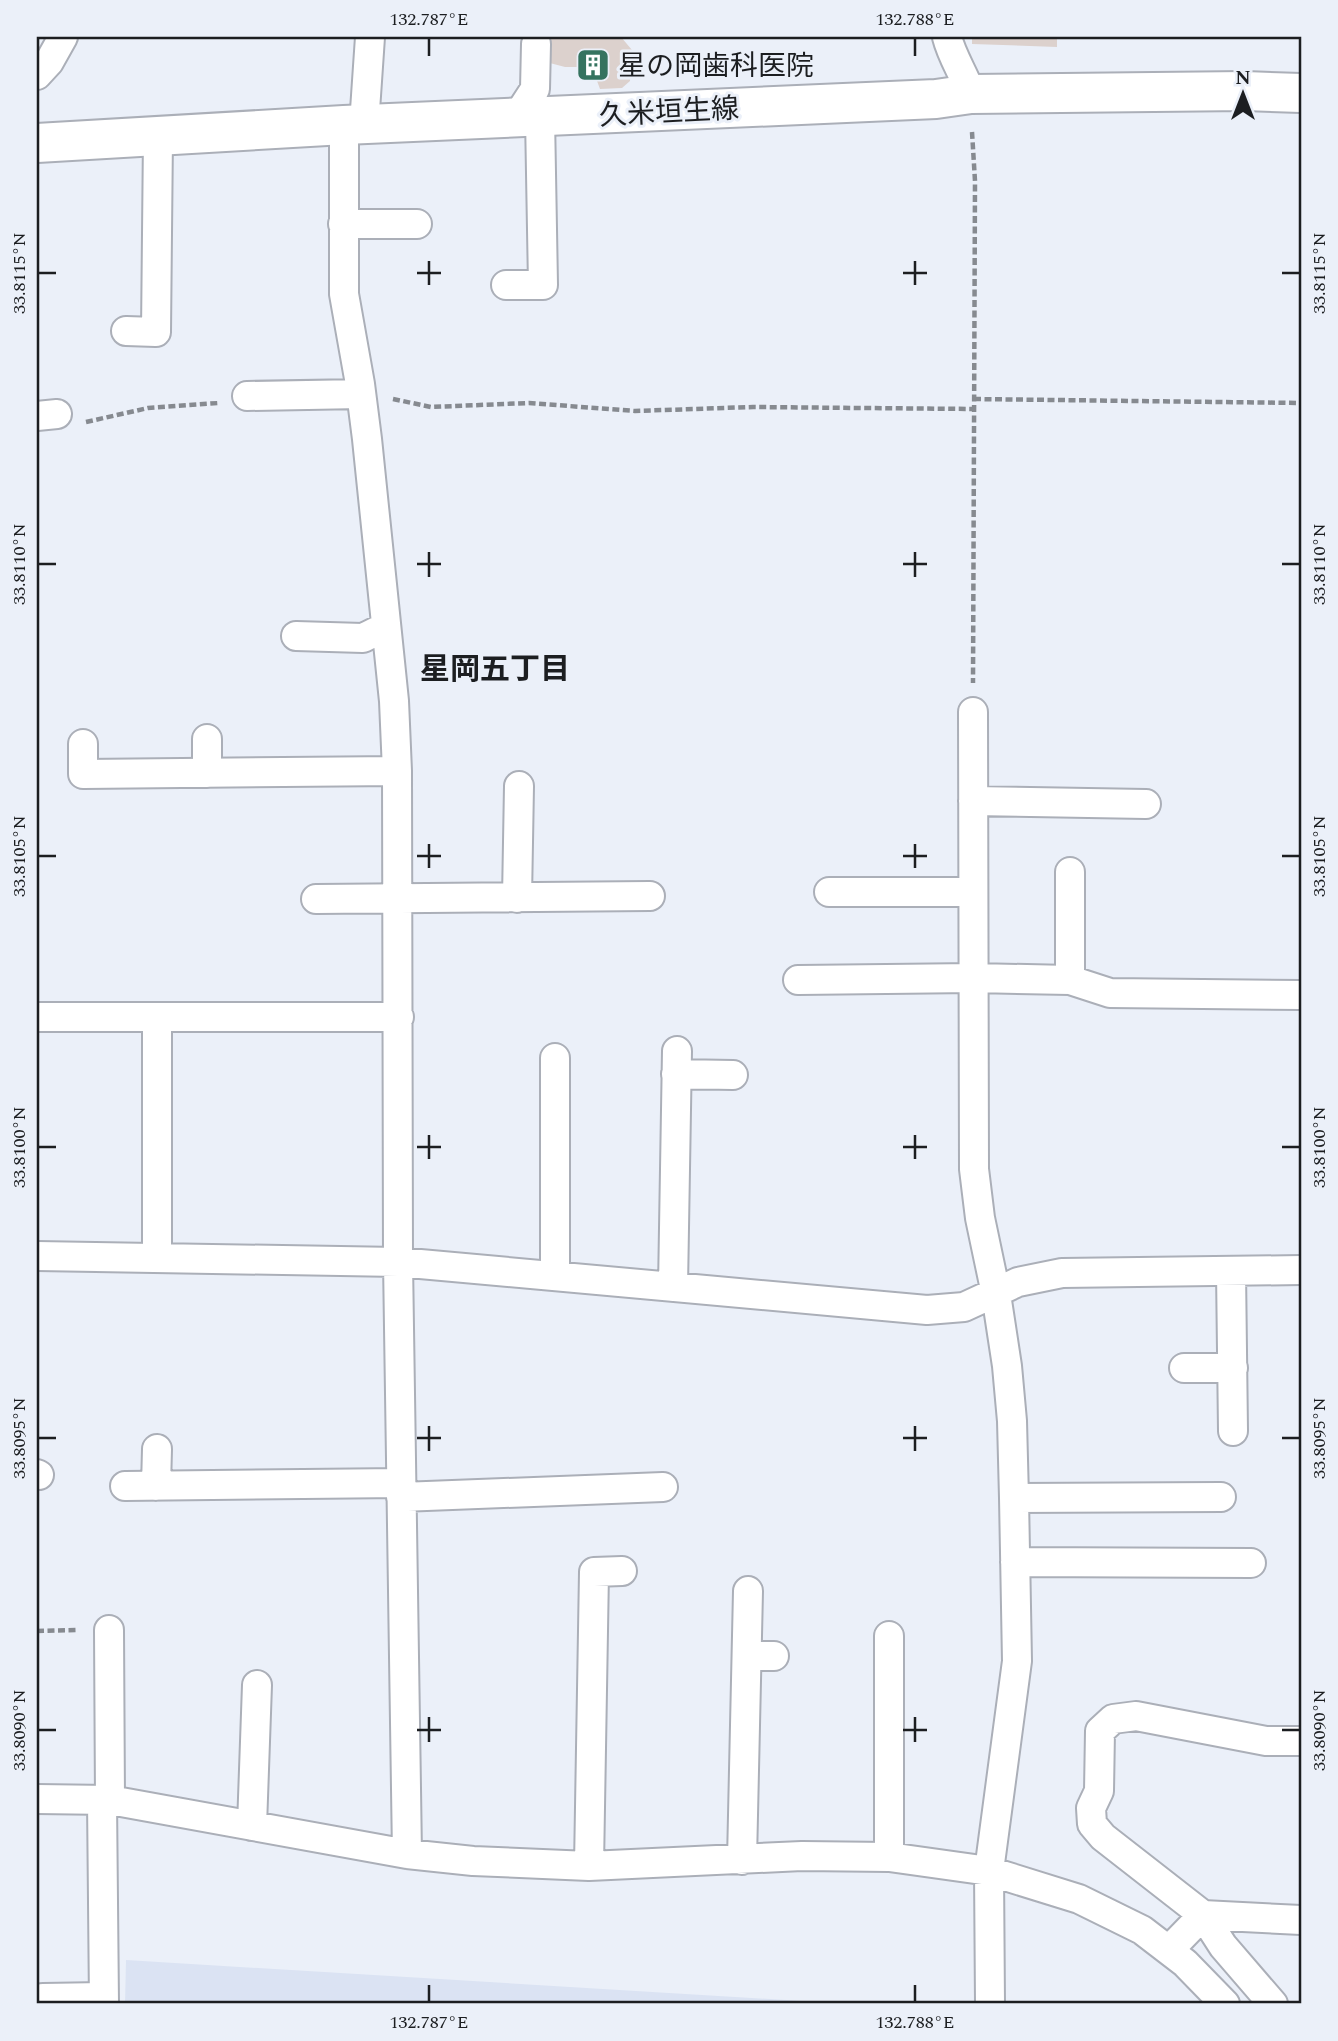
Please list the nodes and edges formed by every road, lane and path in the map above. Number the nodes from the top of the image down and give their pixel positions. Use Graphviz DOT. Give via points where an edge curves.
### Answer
graph roads {
  1 [pos="62,37"];
  2 [pos="370,37"];
  3 [pos="947,37"];
  4 [pos="536,44"];
  5 [pos="37,75"];
  6 [pos="1301,93"];
  7 [pos="971,94"];
  8 [pos="528,118"];
  9 [pos="354,125"];
  10 [pos="158,136"];
  11 [pos="37,144"];
  12 [pos="343,224"];
  13 [pos="417,224"];
  14 [pos="506,285"];
  15 [pos="126,331"];
  16 [pos="361,394"];
  17 [pos="247,396"];
  18 [pos="974,399"];
  19 [pos="1301,403"];
  20 [pos="974,409"];
  21 [pos="47,415"];
  22 [pos="384,627"];
  23 [pos="296,636"];
  24 [pos="973,712"];
  25 [pos="207,739"];
  26 [pos="83,744"];
  27 [pos="397,771"];
  28 [pos="206,773"];
  29 [pos="519,786"];
  30 [pos="974,801"];
  31 [pos="1146,804"];
  32 [pos="1070,872"];
  33 [pos="830,892"];
  34 [pos="974,892"];
  35 [pos="650,896"];
  36 [pos="517,898"];
  37 [pos="399,899"];
  38 [pos="316,900"];
  39 [pos="974,978"];
  40 [pos="798,980"];
  41 [pos="1070,980"];
  42 [pos="1301,995"];
  43 [pos="37,1017"];
  44 [pos="158,1017"];
  45 [pos="399,1017"];
  46 [pos="555,1058"];
  47 [pos="733,1075"];
  48 [pos="37,1256"];
  49 [pos="158,1258"];
  50 [pos="398,1262"];
  51 [pos="1231,1270"];
  52 [pos="1301,1270"];
  53 [pos="555,1276"];
  54 [pos="673,1287"];
  55 [pos="996,1294"];
  56 [pos="1184,1368"];
  57 [pos="1233,1368"];
  58 [pos="1233,1431"];
  59 [pos="157,1449"];
  60 [pos="125,1486"];
  61 [pos="156,1486"];
  62 [pos="663,1487"];
  63 [pos="401,1490"];
  64 [pos="1222,1497"];
  65 [pos="1014,1498"];
  66 [pos="1015,1562"];
  67 [pos="1251,1563"];
  68 [pos="622,1571"];
  69 [pos="748,1591"];
  70 [pos="109,1630"];
  71 [pos="37,1631"];
  72 [pos="889,1636"];
  73 [pos="257,1685"];
  74 [pos="1301,1741"];
  75 [pos="37,1799"];
  76 [pos="106,1800"];
  77 [pos="252,1826"];
  78 [pos="407,1854"];
  79 [pos="889,1857"];
  80 [pos="743,1860"];
  81 [pos="589,1866"];
  82 [pos="989,1871"];
  83 [pos="1203,1915"];
  84 [pos="1301,1920"];
  85 [pos="1169,1950"];
  86 [pos="43,1998"];
  87 [pos="104,2001"];
  88 [pos="990,2004"];
  89 [pos="1225,2004"];
  90 [pos="1272,2004"];
  1 -- 5 [label="street"];
  2 -- 9 [label="street"];
  3 -- 7 [label="street"];
  4 -- 8 [label="street" via="535,89"];
  6 -- 7 [label="main road, 久米垣生線"];
  7 -- 8 [label="main road, 久米垣生線"];
  7 -- 18 [label="path"];
  8 -- 9 [label="main road, 久米垣生線"];
  8 -- 14 [label="street" via="543,285"];
  9 -- 10 [label="main road, 久米垣生線"];
  9 -- 12 [label="street"];
  10 -- 11 [label="main road, 久米垣生線"];
  10 -- 15 [label="street" via="156,332"];
  12 -- 13 [label="street"];
  12 -- 16 [label="street" via="344,294"];
  16 -- 17 [label="street"];
  16 -- 20 [label="path" via="431,407 529,402 635,411"];
  16 -- 22 [label="street"];
  17 -- 21 [label="path" via="213,404 148,408 59,426"];
  18 -- 19 [label="path"];
  18 -- 20 [label="path"];
  20 -- 24 [label="path"];
  22 -- 23 [label="street" via="363,638"];
  22 -- 27 [label="street"];
  24 -- 30 [label="street"];
  25 -- 28 [label="street"];
  26 -- 28 [label="street" via="83,774"];
  27 -- 28 [label="street"];
  27 -- 37 [label="street"];
  29 -- 36 [label="street"];
  30 -- 31 [label="street"];
  30 -- 34 [label="street"];
  32 -- 41 [label="street"];
  33 -- 34 [label="street"];
  34 -- 39 [label="street"];
  35 -- 36 [label="street"];
  36 -- 37 [label="street"];
  37 -- 38 [label="street"];
  37 -- 45 [label="street"];
  39 -- 40 [label="street"];
  39 -- 41 [label="street"];
  39 -- 55 [label="street" via="974,1169"];
  41 -- 42 [label="street" via="1110,993"];
  43 -- 44 [label="street"];
  44 -- 45 [label="street"];
  44 -- 49 [label="street"];
  45 -- 50 [label="street"];
  46 -- 53 [label="street"];
  47 -- 54 [label="street" via="677,1063"];
  48 -- 49 [label="street"];
  49 -- 50 [label="street"];
  50 -- 53 [label="street"];
  50 -- 63 [label="street"];
  51 -- 52 [label="street"];
  51 -- 55 [label="street" via="1062,1273 1018,1282"];
  51 -- 57 [label="street"];
  53 -- 54 [label="street"];
  54 -- 55 [label="street" via="927,1310 964,1307"];
  55 -- 65 [label="street" via="1012,1421"];
  56 -- 57 [label="street"];
  57 -- 58 [label="street"];
  59 -- 61 [label="street"];
  60 -- 61 [label="street"];
  61 -- 63 [label="street"];
  62 -- 63 [label="street"];
  63 -- 78 [label="street"];
  64 -- 65 [label="street"];
  65 -- 66 [label="street"];
  66 -- 67 [label="street"];
  66 -- 82 [label="street" via="1017,1661"];
  68 -- 81 [label="street" via="594,1572"];
  69 -- 80 [label="street" via="760,1656"];
  70 -- 71 [label="path"];
  70 -- 76 [label="street"];
  72 -- 79 [label="street"];
  73 -- 77 [label="street"];
  74 -- 83 [label="street" via="1266,1741 1136,1716 1112,1719 1100,1731 1099,1791 1091,1808 1092,1824"];
  75 -- 76 [label="street"];
  76 -- 77 [label="street"];
  76 -- 87 [label="street"];
  77 -- 78 [label="street"];
  78 -- 81 [label="street"];
  79 -- 80 [label="street"];
  79 -- 82 [label="street"];
  80 -- 81 [label="street"];
  82 -- 85 [label="street" via="1079,1899 1142,1930"];
  82 -- 88 [label="street"];
  83 -- 84 [label="street"];
  83 -- 85 [label="street"];
  83 -- 90 [label="street"];
  85 -- 89 [label="street"];
  86 -- 87 [label="street"];
}
